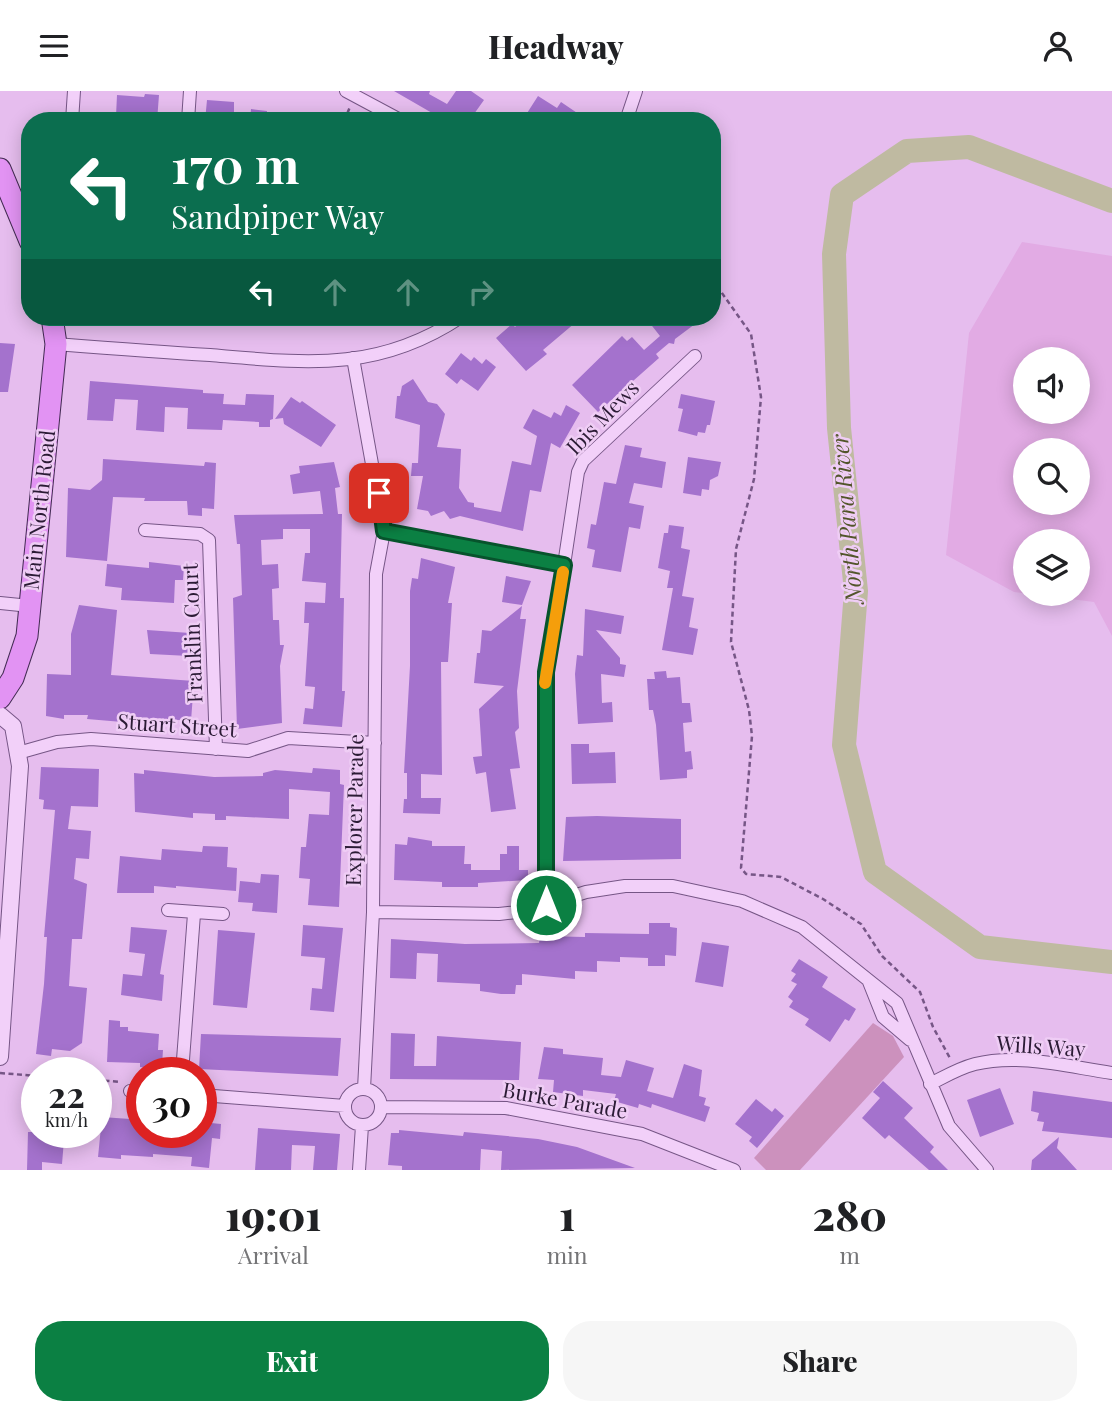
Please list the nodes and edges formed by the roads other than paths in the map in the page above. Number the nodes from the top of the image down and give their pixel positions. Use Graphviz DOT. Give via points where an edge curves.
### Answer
graph roads {
  1 [pos="74,91"];
  2 [pos="190,91"];
  3 [pos="346,91"];
  4 [pos="636,91"];
  5 [pos="73,112"];
  6 [pos="189,112"];
  7 [pos="385,112"];
  8 [pos="629,112"];
  9 [pos="0,169"];
  10 [pos="21,219"];
  11 [pos="53,326"];
  12 [pos="444,326"];
  13 [pos="56,344"];
  14 [pos="695,356"];
  15 [pos="354,358"];
  16 [pos="145,530"];
  17 [pos="384,531"];
  18 [pos="564,565"];
  19 [pos="0,603"];
  20 [pos="30,606"];
  21 [pos="0,698"];
  22 [pos="0,715"];
  23 [pos="374,743"];
  24 [pos="216,749"];
  25 [pos="18,753"];
  26 [pos="546,905"];
  27 [pos="168,910"];
  28 [pos="373,912"];
  29 [pos="194,914"];
  30 [pos="223,914"];
  31 [pos="869,982"];
  32 [pos="911,1041"];
  33 [pos="0,1057"];
  34 [pos="183,1057"];
  35 [pos="1112,1073"];
  36 [pos="930,1084"];
  37 [pos="364,1089"];
  38 [pos="217,1096"];
  39 [pos="345,1106"];
  40 [pos="382,1108"];
  41 [pos="362,1126"];
  42 [pos="359,1170"];
  43 [pos="734,1170"];
  44 [pos="987,1170"];
  1 -- 5 [label="street"];
  2 -- 6 [label="street"];
  3 -- 7 [label="street"];
  4 -- 8 [label="street"];
  9 -- 10 [label="main road"];
  11 -- 13 [label="main road, Main North Road"];
  12 -- 15 [label="street" via="414,343"];
  13 -- 15 [label="street" via="299,362"];
  13 -- 20 [label="main road, Main North Road"];
  14 -- 18 [label="street, Ibis Mews" via="583,461"];
  15 -- 17 [label="street"];
  16 -- 24 [label="street, Franklin Court" via="200,534 209,540"];
  17 -- 18 [label="street"];
  17 -- 23 [label="street, Explorer Parade" via="376,573"];
  18 -- 26 [label="street, Ibis Mews" via="546,672"];
  19 -- 20 [label="street"];
  20 -- 21 [label="main road, Main North Road" via="27,636 13,678"];
  22 -- 25 [label="street" via="13,726"];
  23 -- 24 [label="street, Stuart Street" via="288,738 248,751"];
  23 -- 28 [label="street, Explorer Parade"];
  24 -- 25 [label="street, Stuart Street" via="91,739"];
  25 -- 33 [label="street"];
  26 -- 28 [label="street" via="499,914"];
  26 -- 31 [label="street" via="625,886 673,887 742,901 803,927"];
  27 -- 29 [label="street"];
  28 -- 37 [label="street, Explorer Parade"];
  29 -- 30 [label="street"];
  29 -- 34 [label="street"];
  31 -- 32 [label="street" via="883,1017"];
  31 -- 32 [label="street" via="897,1003"];
  32 -- 36 [label="street"];
  35 -- 36 [label="street, Wills Way" via="990,1061"];
  36 -- 44 [label="street" via="949,1126"];
  37 -- 39 [label="street" via="353,1092"];
  37 -- 40 [label="street" via="379,1097"];
  38 -- 39 [label="street"];
  39 -- 41 [label="street" via="348,1118"];
  40 -- 41 [label="street" via="374,1123"];
  40 -- 43 [label="street, Burke Parade" via="506,1108 642,1134"];
  41 -- 42 [label="street"];
}
